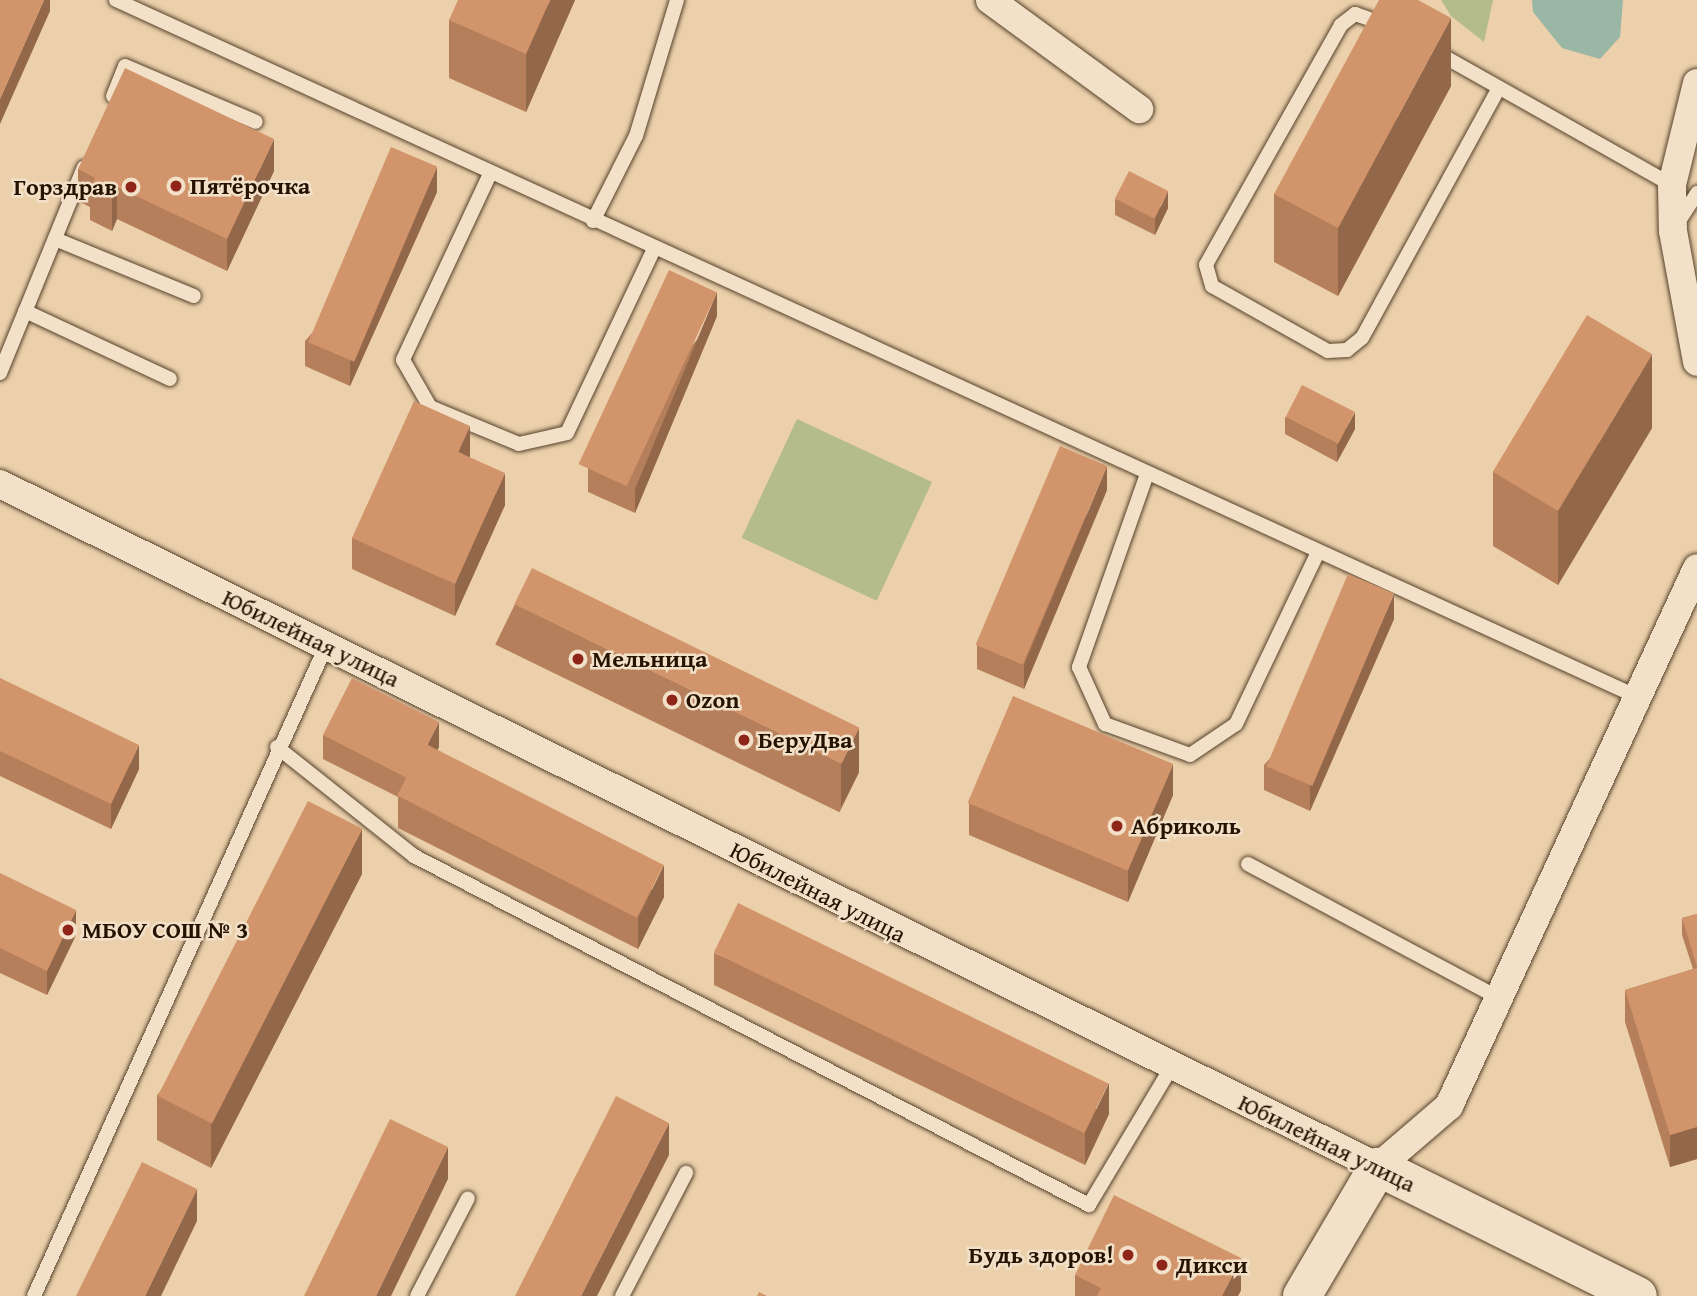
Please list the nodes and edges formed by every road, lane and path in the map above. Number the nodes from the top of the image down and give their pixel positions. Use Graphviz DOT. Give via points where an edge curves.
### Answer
graph roads {
  1 [pos="116,0"];
  2 [pos="677,0"];
  3 [pos="990,0"];
  4 [pos="1697,83"];
  5 [pos="1499,88"];
  6 [pos="1139,109"];
  7 [pos="105,115"];
  8 [pos="256,122"];
  9 [pos="90,152"];
  10 [pos="489,176"];
  11 [pos="1685,189"];
  12 [pos="593,221"];
  13 [pos="55,239"];
  14 [pos="654,249"];
  15 [pos="194,296"];
  16 [pos="25,311"];
  17 [pos="1697,362"];
  18 [pos="0,373"];
  19 [pos="170,379"];
  20 [pos="1147,474"];
  21 [pos="0,484"];
  22 [pos="1318,552"];
  23 [pos="1697,568"];
  24 [pos="326,646"];
  25 [pos="1642,699"];
  26 [pos="277,747"];
  27 [pos="1248,864"];
  28 [pos="1501,999"];
  29 [pos="1171,1068"];
  30 [pos="1378,1167"];
  31 [pos="686,1174"];
  32 [pos="468,1198"];
  33 [pos="34,1296"];
  34 [pos="417,1296"];
  35 [pos="622,1296"];
  36 [pos="1302,1296"];
  37 [pos="1638,1296"];
  1 -- 10 [label="lane"];
  2 -- 12 [label="lane" via="636,136"];
  3 -- 6 [label="street"];
  4 -- 11 [label="street"];
  5 -- 5 [label="lane" via="1370,15 1355,15 1341,25 1206,265 1212,286 1328,351 1348,350 1362,338"];
  5 -- 11 [label="lane"];
  7 -- 8 [label="lane" via="125,66"];
  9 -- 13 [label="lane"];
  10 -- 12 [label="lane"];
  10 -- 14 [label="lane" via="403,360 430,407 519,444 567,432"];
  11 -- 17 [label="street" via="1673,231"];
  12 -- 14 [label="lane"];
  13 -- 15 [label="lane"];
  13 -- 16 [label="lane"];
  14 -- 20 [label="lane"];
  16 -- 18 [label="lane"];
  16 -- 19 [label="lane"];
  20 -- 22 [label="lane"];
  20 -- 22 [label="lane" via="1079,667 1105,724 1190,755 1236,724"];
  21 -- 24 [label="street, Юбилейная улица"];
  22 -- 25 [label="lane"];
  23 -- 25 [label="street"];
  24 -- 26 [label="lane"];
  24 -- 29 [label="street, Юбилейная улица"];
  25 -- 28 [label="street"];
  26 -- 29 [label="lane" via="414,856 1089,1205"];
  26 -- 33 [label="lane"];
  27 -- 28 [label="lane"];
  28 -- 30 [label="street" via="1449,1106"];
  29 -- 30 [label="street, Юбилейная улица"];
  30 -- 36 [label="street"];
  30 -- 37 [label="street, Юбилейная улица"];
  31 -- 35 [label="lane"];
  32 -- 34 [label="lane"];
}
